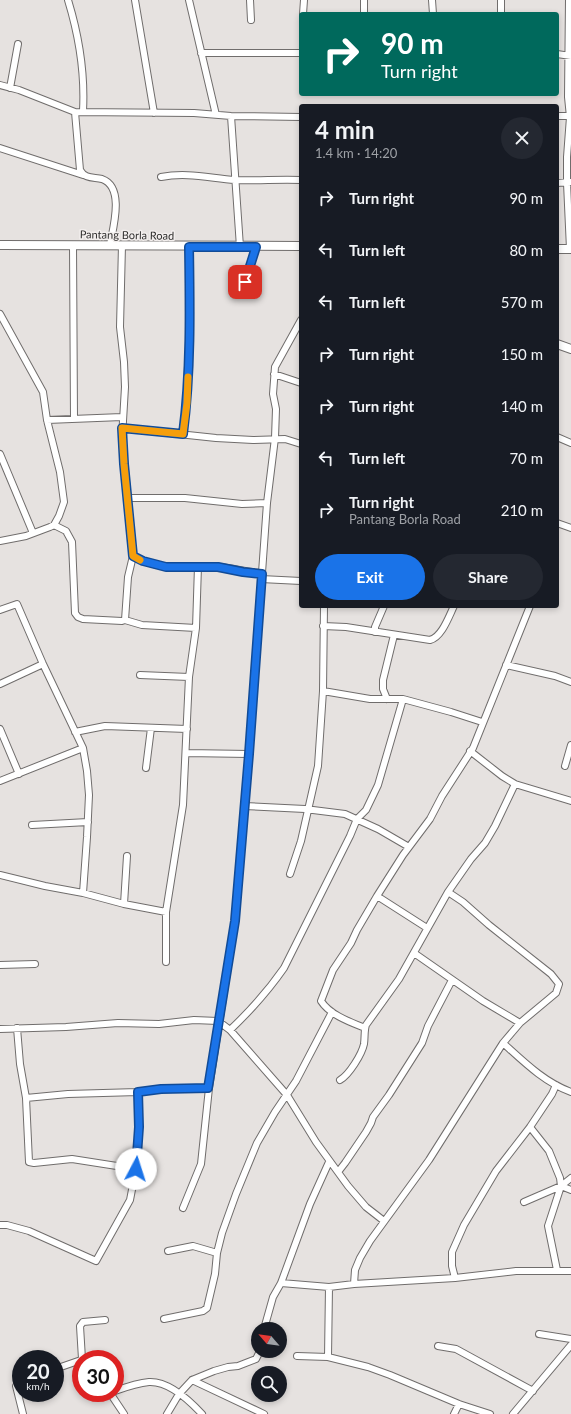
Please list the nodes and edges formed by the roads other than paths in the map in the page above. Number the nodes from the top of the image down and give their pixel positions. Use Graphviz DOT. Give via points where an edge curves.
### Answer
graph roads {
  1 [pos="68,0"];
  2 [pos="135,0"];
  3 [pos="189,0"];
  4 [pos="250,0"];
  5 [pos="304,0"];
  6 [pos="364,0"];
  7 [pos="432,0"];
  8 [pos="501,0"];
  9 [pos="569,0"];
  10 [pos="303,12"];
  11 [pos="364,12"];
  12 [pos="433,12"];
  13 [pos="501,12"];
  14 [pos="251,20"];
  15 [pos="18,44"];
  16 [pos="201,53"];
  17 [pos="299,53"];
  18 [pos="559,54"];
  19 [pos="570,56"];
  20 [pos="0,85"];
  21 [pos="10,88"];
  22 [pos="83,111"];
  23 [pos="75,112"];
  24 [pos="154,113"];
  25 [pos="216,115"];
  26 [pos="231,116"];
  27 [pos="559,116"];
  28 [pos="571,116"];
  29 [pos="299,117"];
  30 [pos="0,148"];
  31 [pos="83,175"];
  32 [pos="161,177"];
  33 [pos="236,180"];
  34 [pos="299,180"];
  35 [pos="569,183"];
  36 [pos="0,245"];
  37 [pos="73,245"];
  38 [pos="110,245"];
  39 [pos="122,245"];
  40 [pos="299,246"];
  41 [pos="189,247"];
  42 [pos="240,247"];
  43 [pos="256,247"];
  44 [pos="559,249"];
  45 [pos="571,249"];
  46 [pos="241,294"];
  47 [pos="0,314"];
  48 [pos="299,324"];
  49 [pos="559,345"];
  50 [pos="571,349"];
  51 [pos="274,374"];
  52 [pos="299,383"];
  53 [pos="122,417"];
  54 [pos="74,418"];
  55 [pos="47,420"];
  56 [pos="122,428"];
  57 [pos="183,434"];
  58 [pos="559,437"];
  59 [pos="275,438"];
  60 [pos="299,443"];
  61 [pos="571,443"];
  62 [pos="0,454"];
  63 [pos="128,498"];
  64 [pos="267,503"];
  65 [pos="559,523"];
  66 [pos="54,525"];
  67 [pos="571,528"];
  68 [pos="33,533"];
  69 [pos="0,541"];
  70 [pos="133,556"];
  71 [pos="198,566"];
  72 [pos="262,576"];
  73 [pos="299,581"];
  74 [pos="324,608"];
  75 [pos="383,608"];
  76 [pos="453,608"];
  77 [pos="529,608"];
  78 [pos="0,610"];
  79 [pos="125,620"];
  80 [pos="323,626"];
  81 [pos="196,628"];
  82 [pos="375,632"];
  83 [pos="394,635"];
  84 [pos="43,664"];
  85 [pos="506,665"];
  86 [pos="140,675"];
  87 [pos="189,677"];
  88 [pos="571,682"];
  89 [pos="0,684"];
  90 [pos="323,691"];
  91 [pos="387,699"];
  92 [pos="403,699"];
  93 [pos="482,722"];
  94 [pos="151,728"];
  95 [pos="0,729"];
  96 [pos="187,730"];
  97 [pos="75,732"];
  98 [pos="571,745"];
  99 [pos="83,748"];
  100 [pos="470,751"];
  101 [pos="186,753"];
  102 [pos="249,754"];
  103 [pos="565,766"];
  104 [pos="146,768"];
  105 [pos="20,774"];
  106 [pos="0,781"];
  107 [pos="515,784"];
  108 [pos="571,801"];
  109 [pos="244,806"];
  110 [pos="308,809"];
  111 [pos="357,819"];
  112 [pos="88,822"];
  113 [pos="32,825"];
  114 [pos="409,847"];
  115 [pos="127,856"];
  116 [pos="290,874"];
  117 [pos="0,875"];
  118 [pos="448,892"];
  119 [pos="83,893"];
  120 [pos="377,896"];
  121 [pos="124,904"];
  122 [pos="166,912"];
  123 [pos="427,928"];
  124 [pos="414,953"];
  125 [pos="166,962"];
  126 [pos="35,964"];
  127 [pos="0,965"];
  128 [pos="452,980"];
  129 [pos="332,1012"];
  130 [pos="218,1021"];
  131 [pos="520,1024"];
  132 [pos="17,1028"];
  133 [pos="365,1028"];
  134 [pos="0,1029"];
  135 [pos="230,1030"];
  136 [pos="503,1043"];
  137 [pos="340,1080"];
  138 [pos="556,1085"];
  139 [pos="208,1088"];
  140 [pos="138,1092"];
  141 [pos="571,1092"];
  142 [pos="287,1095"];
  143 [pos="26,1098"];
  144 [pos="530,1127"];
  145 [pos="329,1162"];
  146 [pos="136,1169"];
  147 [pos="338,1172"];
  148 [pos="571,1178"];
  149 [pos="561,1186"];
  150 [pos="571,1190"];
  151 [pos="524,1202"];
  152 [pos="183,1208"];
  153 [pos="384,1221"];
  154 [pos="0,1225"];
  155 [pos="168,1250"];
  156 [pos="217,1253"];
  157 [pos="557,1270"];
  158 [pos="571,1271"];
  159 [pos="455,1278"];
  160 [pos="281,1283"];
  161 [pos="354,1284"];
  162 [pos="329,1287"];
  163 [pos="164,1319"];
  164 [pos="105,1320"];
  165 [pos="266,1322"];
  166 [pos="539,1334"];
  167 [pos="571,1339"];
  168 [pos="438,1346"];
  169 [pos="571,1346"];
  170 [pos="81,1350"];
  171 [pos="298,1356"];
  172 [pos="328,1357"];
  173 [pos="256,1358"];
  174 [pos="192,1380"];
  175 [pos="124,1388"];
  176 [pos="532,1391"];
  177 [pos="179,1394"];
  178 [pos="20,1402"];
  179 [pos="116,1402"];
  180 [pos="459,1404"];
  181 [pos="23,1414"];
  182 [pos="124,1414"];
  183 [pos="167,1414"];
  184 [pos="202,1414"];
  185 [pos="264,1414"];
  186 [pos="454,1414"];
  187 [pos="490,1414"];
  188 [pos="513,1414"];
  1 -- 22 [label="street" via="84,80"];
  2 -- 24 [label="street"];
  3 -- 16 [label="street"];
  4 -- 14 [label="street"];
  5 -- 10 [label="street"];
  6 -- 11 [label="street"];
  7 -- 12 [label="street"];
  8 -- 13 [label="street"];
  9 -- 19 [label="street"];
  15 -- 21 [label="street"];
  16 -- 17 [label="street"];
  16 -- 25 [label="street"];
  18 -- 19 [label="street"];
  19 -- 28 [label="street" via="568,97"];
  20 -- 21 [label="street"];
  21 -- 23 [label="street"];
  22 -- 23 [label="street"];
  22 -- 24 [label="street"];
  23 -- 31 [label="street" via="80,170"];
  24 -- 25 [label="street"];
  25 -- 26 [label="street"];
  26 -- 29 [label="street"];
  26 -- 33 [label="street"];
  27 -- 28 [label="street"];
  28 -- 35 [label="street" via="567,157"];
  30 -- 31 [label="street"];
  31 -- 38 [label="street" via="103,180 113,188 116,202"];
  32 -- 33 [label="street" via="191,174"];
  33 -- 34 [label="street"];
  33 -- 42 [label="street"];
  35 -- 45 [label="street"];
  36 -- 37 [label="street, Pantang Borla Road"];
  37 -- 38 [label="street, Pantang Borla Road"];
  37 -- 54 [label="street"];
  38 -- 39 [label="street, Pantang Borla Road"];
  39 -- 41 [label="street, Pantang Borla Road"];
  39 -- 53 [label="street" via="120,327 125,387"];
  40 -- 43 [label="street, Pantang Borla Road"];
  41 -- 42 [label="street, Pantang Borla Road"];
  41 -- 57 [label="street" via="188,382"];
  42 -- 43 [label="street, Pantang Borla Road"];
  43 -- 46 [label="street"];
  44 -- 45 [label="street"];
  47 -- 55 [label="street" via="43,392"];
  48 -- 51 [label="street" via="275,367"];
  49 -- 50 [label="street"];
  51 -- 52 [label="street"];
  51 -- 59 [label="street"];
  53 -- 54 [label="street"];
  53 -- 56 [label="street"];
  54 -- 55 [label="street"];
  55 -- 66 [label="street" via="60,472 64,502"];
  56 -- 57 [label="street"];
  56 -- 63 [label="street"];
  57 -- 59 [label="street" via="253,440"];
  58 -- 61 [label="street"];
  59 -- 60 [label="street"];
  59 -- 64 [label="street"];
  62 -- 68 [label="street"];
  63 -- 64 [label="street" via="185,498 242,504"];
  63 -- 70 [label="street"];
  64 -- 72 [label="street"];
  65 -- 67 [label="street"];
  66 -- 68 [label="street"];
  66 -- 79 [label="street" via="66,531 72,542 75,612 78,617"];
  68 -- 69 [label="street"];
  70 -- 71 [label="street" via="166,567"];
  70 -- 79 [label="street" via="128,577"];
  71 -- 72 [label="street" via="218,567"];
  71 -- 81 [label="street"];
  72 -- 73 [label="street"];
  72 -- 102 [label="street"];
  74 -- 80 [label="street"];
  75 -- 82 [label="street"];
  76 -- 83 [label="street" via="435,639"];
  77 -- 85 [label="street"];
  78 -- 84 [label="street" via="17,604"];
  79 -- 81 [label="street" via="142,625"];
  80 -- 82 [label="street"];
  80 -- 90 [label="street"];
  81 -- 87 [label="street"];
  82 -- 83 [label="street"];
  83 -- 91 [label="street" via="383,680"];
  84 -- 89 [label="street"];
  84 -- 97 [label="street"];
  85 -- 88 [label="street"];
  85 -- 93 [label="street"];
  86 -- 87 [label="street"];
  87 -- 96 [label="street"];
  90 -- 91 [label="street" via="370,699"];
  90 -- 110 [label="street" via="318,766"];
  91 -- 92 [label="street"];
  92 -- 93 [label="street"];
  92 -- 111 [label="street" via="378,785 366,810"];
  93 -- 100 [label="street"];
  94 -- 96 [label="street"];
  94 -- 97 [label="street" via="99,726"];
  94 -- 104 [label="street"];
  95 -- 105 [label="street"];
  96 -- 101 [label="street"];
  97 -- 99 [label="street"];
  98 -- 103 [label="street"];
  99 -- 105 [label="street"];
  99 -- 112 [label="street" via="89,795"];
  100 -- 107 [label="street"];
  100 -- 114 [label="street" via="430,818"];
  101 -- 102 [label="street"];
  101 -- 122 [label="street" via="183,805"];
  102 -- 109 [label="street"];
  105 -- 106 [label="street"];
  107 -- 108 [label="street"];
  107 -- 118 [label="street" via="485,843"];
  109 -- 110 [label="street"];
  109 -- 130 [label="street" via="235,921"];
  110 -- 111 [label="street" via="345,814"];
  110 -- 116 [label="street"];
  111 -- 114 [label="street"];
  111 -- 135 [label="street" via="284,968 252,1009"];
  112 -- 113 [label="street"];
  112 -- 119 [label="street"];
  114 -- 120 [label="street"];
  115 -- 121 [label="street"];
  117 -- 119 [label="street"];
  118 -- 123 [label="street"];
  118 -- 131 [label="street" via="551,974 559,984 556,993"];
  119 -- 121 [label="street"];
  120 -- 123 [label="street"];
  120 -- 129 [label="street" via="333,970 323,993 321,1000"];
  121 -- 122 [label="street"];
  122 -- 125 [label="street"];
  123 -- 124 [label="street"];
  124 -- 128 [label="street"];
  124 -- 133 [label="street"];
  126 -- 127 [label="street"];
  128 -- 131 [label="street"];
  128 -- 147 [label="street" via="422,1043"];
  129 -- 133 [label="street"];
  129 -- 142 [label="street"];
  130 -- 132 [label="street"];
  130 -- 135 [label="street"];
  130 -- 139 [label="street"];
  131 -- 136 [label="street"];
  132 -- 134 [label="street"];
  132 -- 143 [label="street"];
  133 -- 137 [label="street" via="364,1045 354,1064"];
  135 -- 142 [label="street"];
  136 -- 138 [label="street" via="540,1076"];
  136 -- 153 [label="street" via="429,1160"];
  138 -- 141 [label="street"];
  138 -- 144 [label="street"];
  139 -- 140 [label="street"];
  139 -- 152 [label="street" via="200,1164"];
  140 -- 143 [label="street"];
  140 -- 146 [label="street"];
  142 -- 145 [label="street"];
  142 -- 156 [label="street" via="257,1143 229,1210"];
  143 -- 146 [label="street" via="30,1162 72,1159"];
  144 -- 149 [label="street" via="549,1151"];
  144 -- 159 [label="street" via="496,1171 464,1225 452,1252"];
  145 -- 147 [label="street"];
  145 -- 160 [label="street" via="310,1204"];
  146 -- 154 [label="street" via="130,1200 96,1261 29,1231"];
  147 -- 153 [label="street" via="366,1207"];
  148 -- 149 [label="street"];
  149 -- 150 [label="street"];
  149 -- 151 [label="street"];
  149 -- 157 [label="street" via="548,1226"];
  153 -- 161 [label="street" via="360,1258 355,1270"];
  155 -- 156 [label="street" via="193,1246"];
  156 -- 163 [label="street" via="207,1308"];
  157 -- 158 [label="street"];
  157 -- 159 [label="street" via="516,1271"];
  159 -- 161 [label="street"];
  160 -- 162 [label="street"];
  160 -- 165 [label="street" via="273,1297"];
  161 -- 162 [label="street"];
  162 -- 172 [label="street"];
  164 -- 170 [label="street" via="84,1322 80,1326"];
  166 -- 167 [label="street"];
  168 -- 176 [label="street" via="456,1348"];
  169 -- 176 [label="street"];
  171 -- 172 [label="street"];
  172 -- 180 [label="street" via="390,1375"];
  173 -- 174 [label="street"];
  174 -- 177 [label="street"];
  174 -- 185 [label="street"];
  175 -- 177 [label="street" via="150,1382 168,1387"];
  176 -- 188 [label="street"];
  177 -- 183 [label="street"];
  177 -- 184 [label="street"];
  178 -- 181 [label="street"];
  179 -- 182 [label="street"];
  180 -- 186 [label="street"];
  180 -- 187 [label="street"];
}
